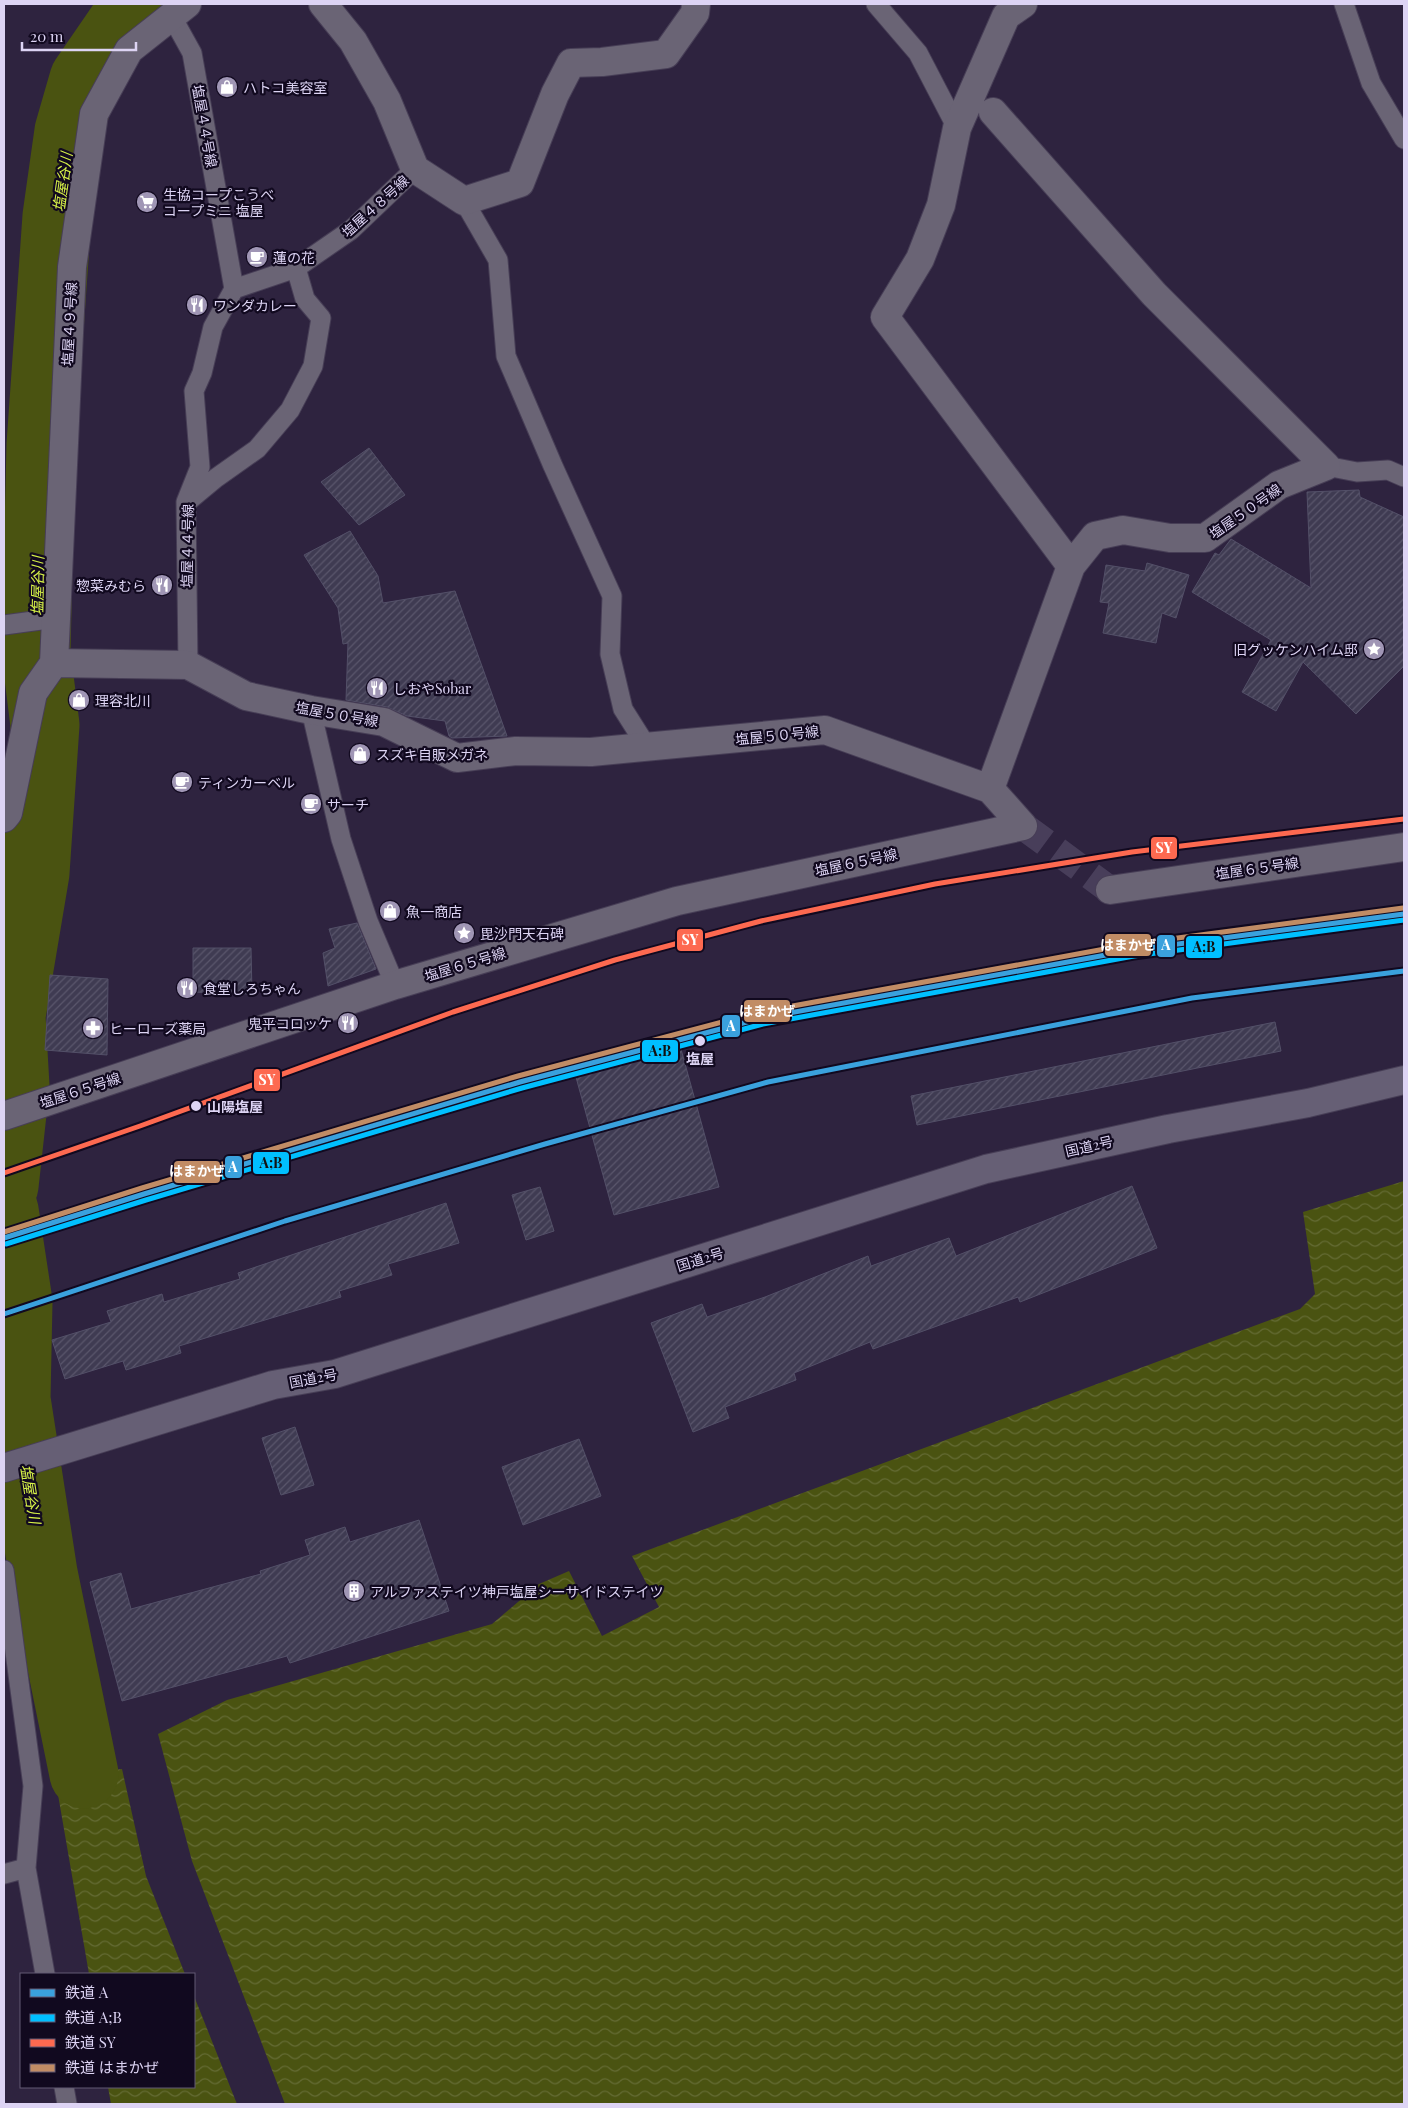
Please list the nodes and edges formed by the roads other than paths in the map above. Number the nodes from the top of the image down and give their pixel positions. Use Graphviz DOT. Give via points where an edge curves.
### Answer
graph roads {
  1 [pos="322,4"];
  2 [pos="696,4"];
  3 [pos="876,4"];
  4 [pos="1023,4"];
  5 [pos="1344,4"];
  6 [pos="179,9"];
  7 [pos="993,112"];
  8 [pos="957,128"];
  9 [pos="1404,140"];
  10 [pos="415,169"];
  11 [pos="464,201"];
  12 [pos="296,268"];
  13 [pos="234,289"];
  14 [pos="1326,466"];
  15 [pos="1404,477"];
  16 [pos="186,502"];
  17 [pos="1071,566"];
  18 [pos="56,618"];
  19 [pos="4,625"];
  20 [pos="188,665"];
  21 [pos="45,676"];
  22 [pos="311,710"];
  23 [pos="647,748"];
  24 [pos="990,789"];
  25 [pos="4,818"];
  26 [pos="1404,847"];
  27 [pos="1110,890"];
  28 [pos="395,985"];
  29 [pos="1404,1080"];
  30 [pos="4,1116"];
  31 [pos="4,1468"];
  32 [pos="4,1570"];
  33 [pos="26,1868"];
  34 [pos="4,1874"];
  35 [pos="45,1973"];
  36 [pos="64,2088"];
  37 [pos="67,2104"];
  1 -- 10 [label="street" via="353,41 387,101"];
  2 -- 11 [label="street" via="695,14 666,54 571,63 555,94 520,183"];
  3 -- 8 [label="lane" via="918,52"];
  4 -- 8 [label="street" via="1006,16"];
  5 -- 9 [label="lane" via="1371,83"];
  6 -- 13 [label="lane, 塩屋４４号線" via="192,53"];
  6 -- 18 [label="street, 塩屋４９号線" via="129,50 94,114 72,267"];
  7 -- 14 [label="street" via="1154,294"];
  8 -- 17 [label="street" via="941,205 920,259 885,316"];
  10 -- 11 [label="street, 塩屋４８号線"];
  10 -- 12 [label="lane, 塩屋４８号線" via="351,230"];
  11 -- 23 [label="lane" via="498,260 506,356 612,596 610,654 623,709"];
  12 -- 13 [label="lane"];
  12 -- 16 [label="lane" via="305,299 321,318 313,366 290,410 257,449"];
  13 -- 16 [label="lane, 塩屋４４号線" via="213,327 202,373 194,391 200,467"];
  14 -- 15 [label="lane" via="1357,472 1388,470"];
  14 -- 17 [label="street, 塩屋５０号線" via="1279,485 1205,538 1170,538 1123,530 1095,536"];
  16 -- 20 [label="lane, 塩屋４４号線"];
  17 -- 24 [label="street, 塩屋５０号線"];
  18 -- 19 [label="lane"];
  18 -- 21 [label="street, 塩屋４９号線"];
  20 -- 21 [label="street, 塩屋５０号線"];
  20 -- 22 [label="street, 塩屋５０号線" via="246,696"];
  21 -- 25 [label="street, 塩屋４９号線"];
  22 -- 23 [label="street, 塩屋５０号線" via="384,722 457,758 516,751 591,752"];
  22 -- 28 [label="lane" via="341,839 368,921"];
  23 -- 24 [label="street, 塩屋５０号線" via="826,730"];
  24 -- 28 [label="street, 塩屋６５号線" via="1023,826 677,901"];
  26 -- 27 [label="street, 塩屋６５号線"];
  28 -- 30 [label="street, 塩屋６５号線"];
  29 -- 31 [label="highway, 国道2号" via="1308,1103 1168,1129 986,1169 336,1374 274,1385"];
  32 -- 33 [label="lane" via="34,1786"];
  33 -- 34 [label="lane"];
  33 -- 35 [label="lane"];
  36 -- 37 [label="lane"];
}
